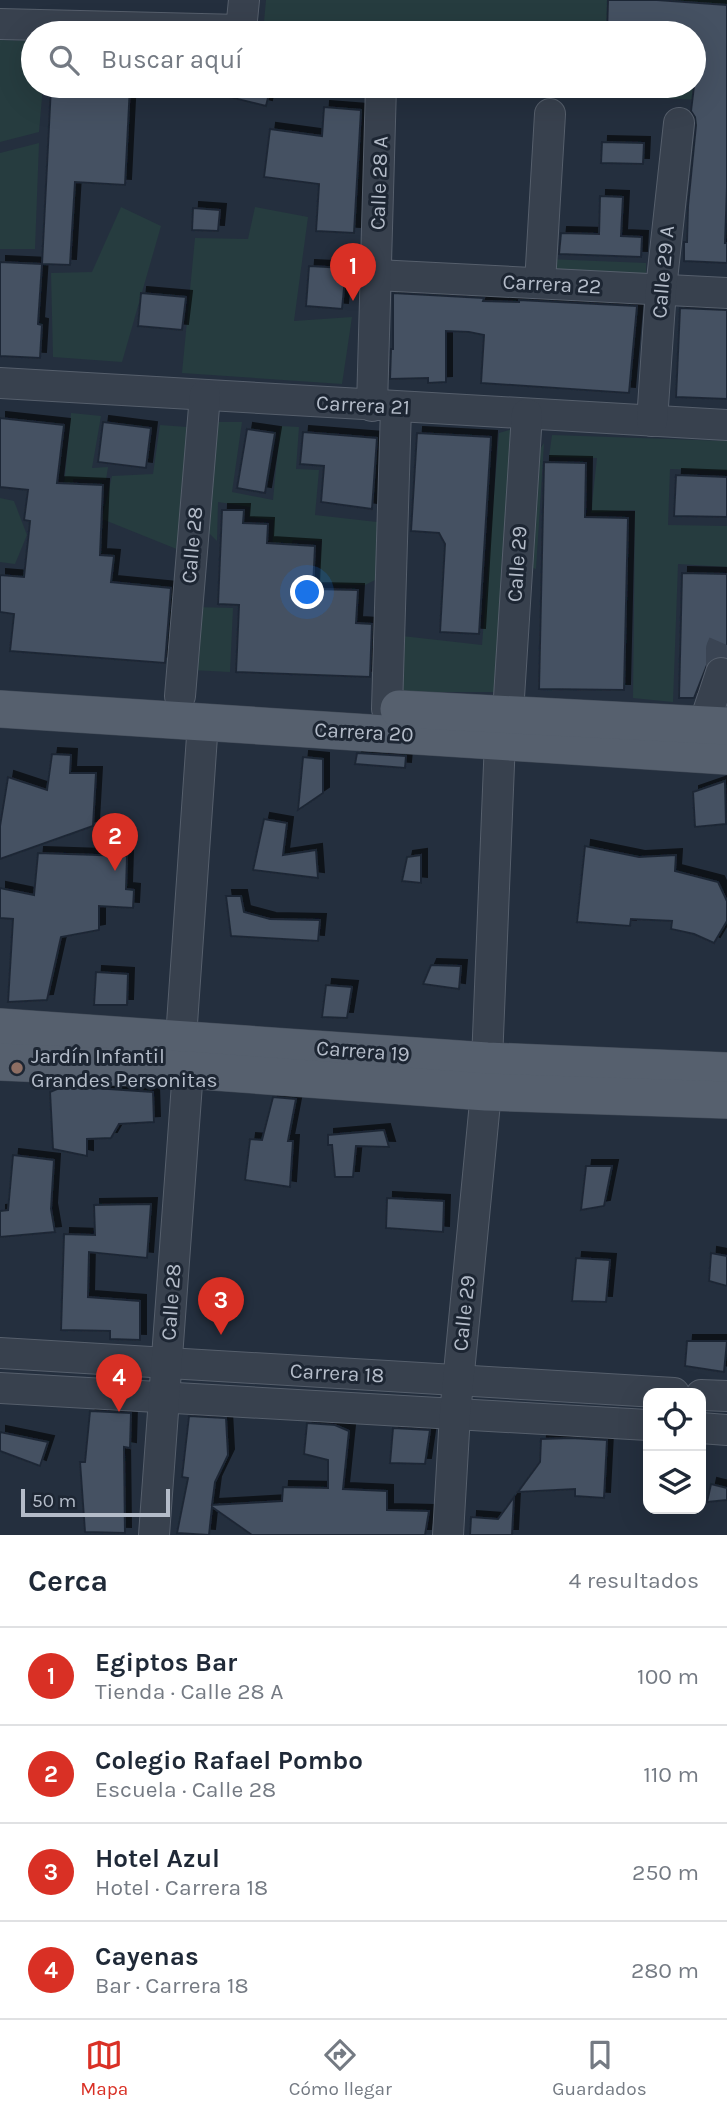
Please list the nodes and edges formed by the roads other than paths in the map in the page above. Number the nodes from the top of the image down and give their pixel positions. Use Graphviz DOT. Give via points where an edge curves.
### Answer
graph roads {
  1 [pos="244,0"];
  2 [pos="242,21"];
  3 [pos="0,24"];
  4 [pos="21,25"];
  5 [pos="381,98"];
  6 [pos="550,114"];
  7 [pos="679,123"];
  8 [pos="376,275"];
  9 [pos="540,283"];
  10 [pos="660,289"];
  11 [pos="727,293"];
  12 [pos="0,383"];
  13 [pos="205,394"];
  14 [pos="384,406"];
  15 [pos="527,414"];
  16 [pos="652,421"];
  17 [pos="727,425"];
  18 [pos="0,684"];
  19 [pos="727,685"];
  20 [pos="0,709"];
  21 [pos="191,709"];
  22 [pos="387,709"];
  23 [pos="716,725"];
  24 [pos="504,727"];
  25 [pos="727,756"];
  26 [pos="0,1027"];
  27 [pos="184,1054"];
  28 [pos="0,1062"];
  29 [pos="727,1071"];
  30 [pos="487,1077"];
  31 [pos="727,1100"];
  32 [pos="0,1353"];
  33 [pos="166,1363"];
  34 [pos="458,1380"];
  35 [pos="0,1388"];
  36 [pos="643,1391"];
  37 [pos="706,1395"];
  38 [pos="727,1396"];
  39 [pos="164,1397"];
  40 [pos="455,1413"];
  41 [pos="643,1425"];
  42 [pos="706,1428"];
  43 [pos="727,1430"];
  44 [pos="154,1535"];
  45 [pos="448,1535"];
  1 -- 2 [label="street"];
  3 -- 4 [label="street"];
  5 -- 8 [label="street, Calle 28 A"];
  6 -- 9 [label="street"];
  7 -- 10 [label="street, Calle 29 A"];
  8 -- 9 [label="street, Carrera 22"];
  8 -- 14 [label="street, Calle 28 A"];
  9 -- 10 [label="street, Carrera 22"];
  10 -- 11 [label="street, Carrera 22"];
  10 -- 16 [label="street, Calle 29 A"];
  12 -- 13 [label="street, Carrera 21"];
  13 -- 14 [label="street, Carrera 21"];
  13 -- 21 [label="street, Calle 28"];
  14 -- 15 [label="street, Carrera 21"];
  14 -- 22 [label="street, Calle 28 A"];
  15 -- 16 [label="street, Carrera 21"];
  15 -- 24 [label="street, Calle 29"];
  16 -- 17 [label="street, Carrera 21"];
  18 -- 21 [label="main road, Carrera 20"];
  19 -- 23 [label="street" via="720,673"];
  20 -- 21 [label="main road, Carrera 20"];
  21 -- 22 [label="main road, Carrera 20"];
  21 -- 24 [label="main road, Carrera 20"];
  21 -- 27 [label="street, Calle 28"];
  22 -- 24 [label="main road, Carrera 20"];
  23 -- 24 [label="main road, Carrera 20"];
  24 -- 25 [label="main road, Carrera 20"];
  24 -- 30 [label="street, Calle 29"];
  26 -- 27 [label="main road, Carrera 19"];
  27 -- 28 [label="main road, Carrera 19"];
  27 -- 30 [label="main road, Carrera 19"];
  27 -- 33 [label="street, Calle 28"];
  29 -- 30 [label="main road, Carrera 19"];
  30 -- 31 [label="main road, Carrera 19"];
  30 -- 34 [label="street, Calle 29"];
  32 -- 33 [label="street, Carrera 18"];
  33 -- 34 [label="street, Carrera 18"];
  33 -- 39 [label="street, Calle 28"];
  34 -- 36 [label="street, Carrera 18"];
  34 -- 40 [label="street, Calle 29"];
  35 -- 39 [label="street, Carrera 18"];
  37 -- 38 [label="street"];
  39 -- 40 [label="street, Carrera 18"];
  39 -- 44 [label="street, Calle 28"];
  40 -- 41 [label="street, Carrera 18"];
  40 -- 45 [label="street, Calle 29"];
  42 -- 43 [label="street"];
}
